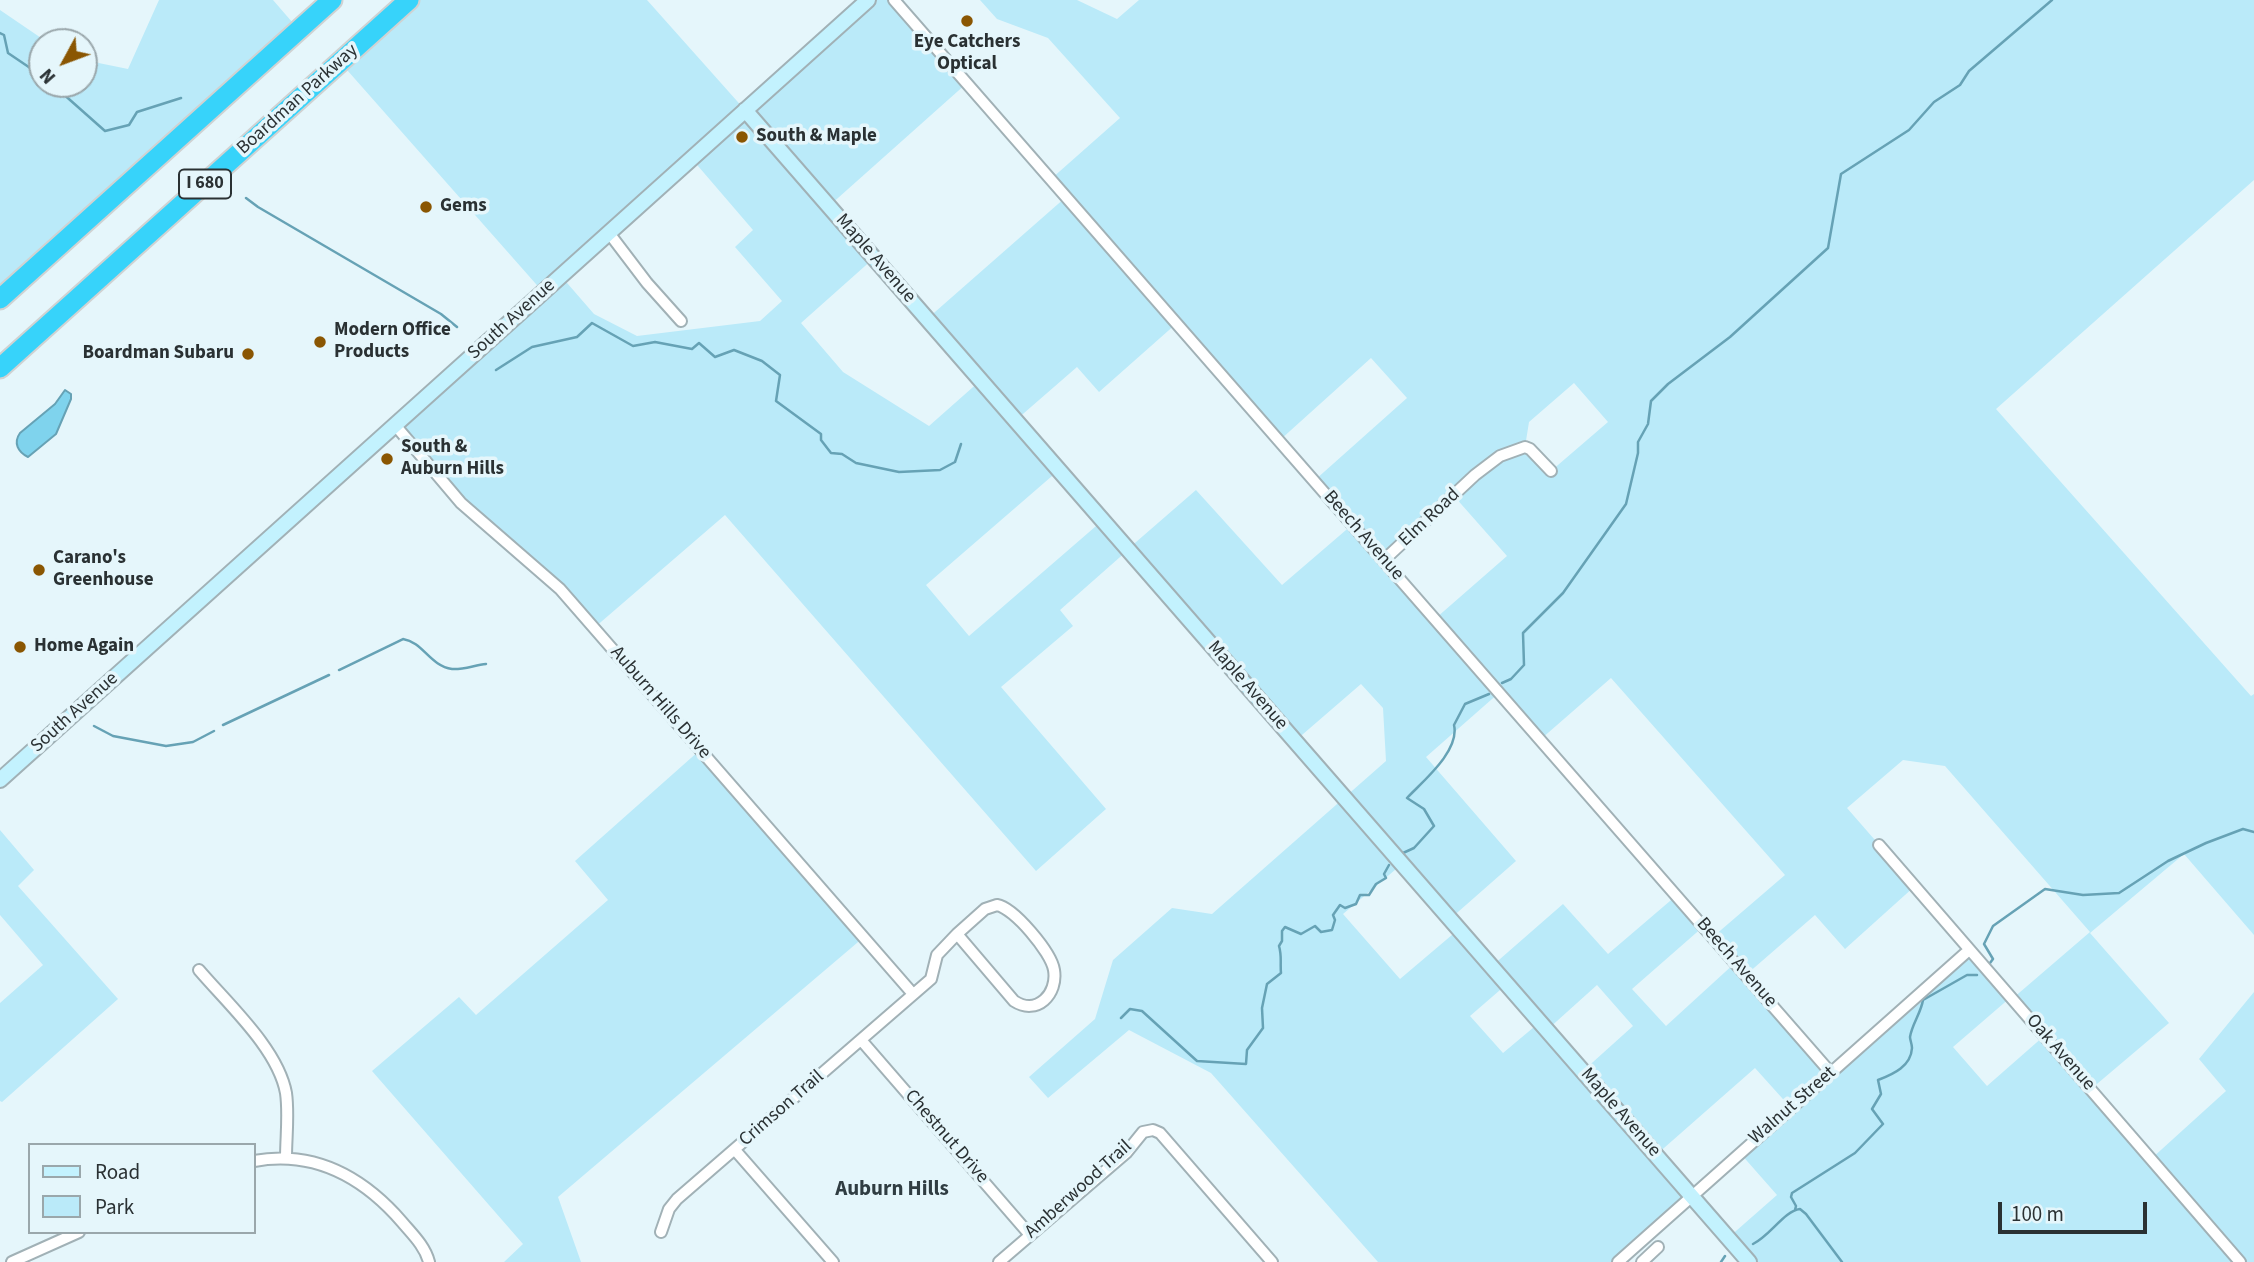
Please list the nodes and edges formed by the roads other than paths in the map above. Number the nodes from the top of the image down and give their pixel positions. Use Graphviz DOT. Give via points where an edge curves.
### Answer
graph roads {
  1 [pos="332,0"];
  2 [pos="409,0"];
  3 [pos="868,0"];
  4 [pos="894,0"];
  5 [pos="745,110"];
  6 [pos="609,233"];
  7 [pos="0,299"];
  8 [pos="681,321"];
  9 [pos="0,368"];
  10 [pos="395,425"];
  11 [pos="1551,471"];
  12 [pos="1384,560"];
  13 [pos="0,780"];
  14 [pos="1879,845"];
  15 [pos="957,934"];
  16 [pos="1969,950"];
  17 [pos="199,970"];
  18 [pos="913,994"];
  19 [pos="861,1040"];
  20 [pos="1831,1073"];
  21 [pos="735,1150"];
  22 [pos="286,1158"];
  23 [pos="256,1161"];
  24 [pos="1692,1196"];
  25 [pos="662,1232"];
  26 [pos="75,1234"];
  27 [pos="1030,1235"];
  28 [pos="1658,1247"];
  29 [pos="1268,1258"];
  30 [pos="12,1262"];
  31 [pos="429,1262"];
  32 [pos="833,1262"];
  33 [pos="999,1262"];
  34 [pos="1255,1262"];
  35 [pos="1618,1262"];
  36 [pos="1642,1262"];
  37 [pos="1749,1262"];
  38 [pos="2240,1262"];
  1 -- 7 [label="highway, I 680"];
  2 -- 9 [label="highway, Boardman Parkway / I 680"];
  3 -- 5 [label="street, South Avenue"];
  4 -- 12 [label="street, Beech Avenue"];
  5 -- 6 [label="street, South Avenue"];
  5 -- 24 [label="street, Maple Avenue"];
  6 -- 8 [label="street"];
  6 -- 10 [label="street, South Avenue"];
  10 -- 13 [label="street, South Avenue"];
  10 -- 18 [label="street, Auburn Hills Drive" via="461,503 560,589"];
  11 -- 12 [label="street, Elm Road" via="1525,447 1500,456"];
  12 -- 20 [label="street, Beech Avenue"];
  14 -- 16 [label="street, Oak Avenue"];
  15 -- 15 [label="street, Crimson Trail" via="990,906 1004,906 1050,959 1055,978 1049,993 1034,1006 1018,1004"];
  15 -- 18 [label="street, Crimson Trail" via="937,955 931,979"];
  16 -- 20 [label="street, Walnut Street"];
  16 -- 38 [label="street, Oak Avenue"];
  17 -- 22 [label="street" via="264,1045 278,1069 286,1094"];
  18 -- 19 [label="street, Crimson Trail"];
  19 -- 21 [label="street, Crimson Trail"];
  19 -- 27 [label="street, Chestnut Drive"];
  20 -- 24 [label="street, Walnut Street"];
  21 -- 25 [label="street, Crimson Trail" via="677,1199"];
  21 -- 32 [label="street"];
  22 -- 23 [label="street"];
  22 -- 31 [label="street" via="334,1169 367,1187 423,1246"];
  24 -- 35 [label="street, Walnut Street"];
  24 -- 37 [label="street, Maple Avenue"];
  26 -- 30 [label="street"];
  27 -- 29 [label="street, Amberwood Trail" via="1126,1153 1143,1132 1153,1130"];
  27 -- 33 [label="street, Amberwood Trail"];
  28 -- 36 [label="street"];
  29 -- 34 [label="street"];
}
